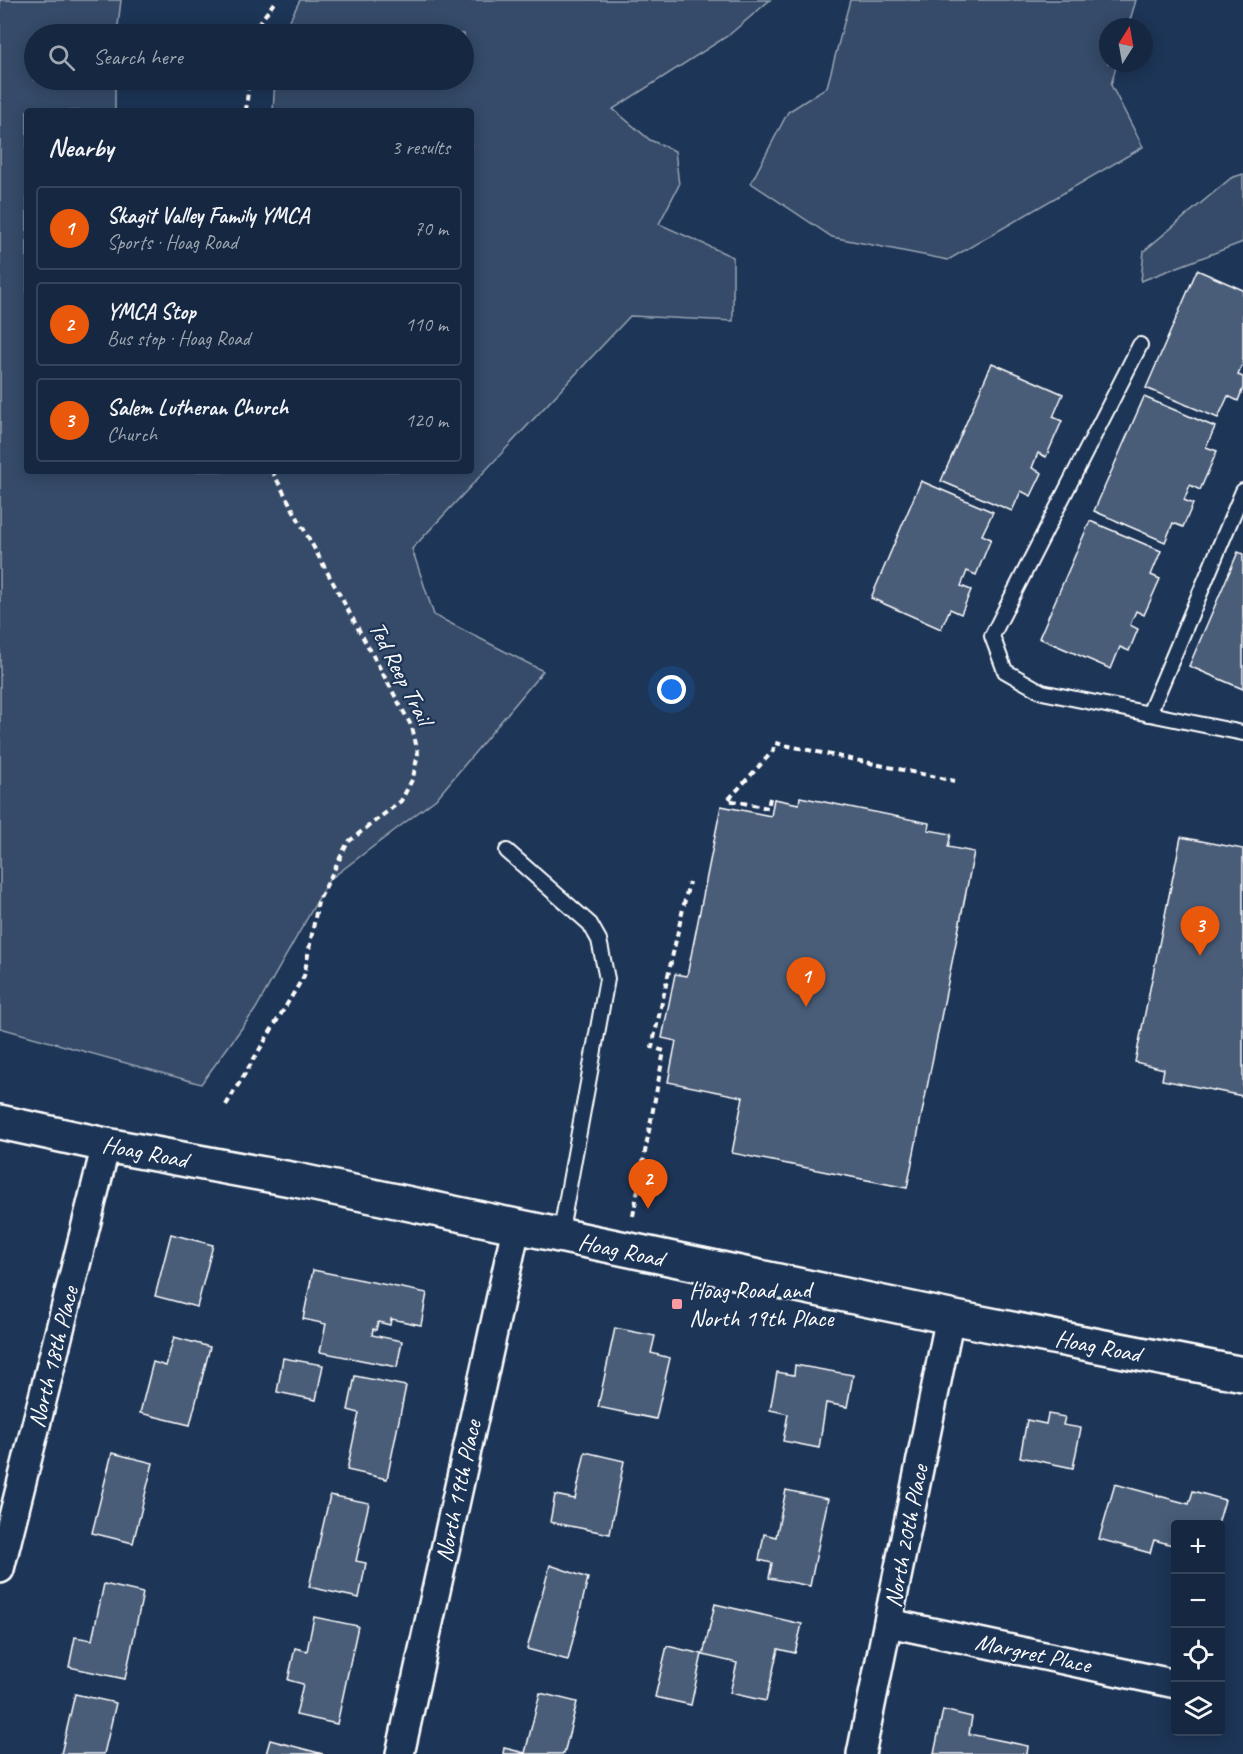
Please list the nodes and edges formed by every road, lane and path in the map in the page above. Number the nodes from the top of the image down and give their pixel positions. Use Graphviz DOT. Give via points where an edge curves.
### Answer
graph roads {
  1 [pos="276,0"];
  2 [pos="259,24"];
  3 [pos="248,90"];
  4 [pos="246,108"];
  5 [pos="1140,345"];
  6 [pos="274,474"];
  7 [pos="1243,491"];
  8 [pos="1149,714"];
  9 [pos="1243,733"];
  10 [pos="954,781"];
  11 [pos="770,798"];
  12 [pos="507,851"];
  13 [pos="689,882"];
  14 [pos="226,1105"];
  15 [pos="0,1122"];
  16 [pos="106,1145"];
  17 [pos="633,1216"];
  18 [pos="516,1228"];
  19 [pos="560,1238"];
  20 [pos="950,1317"];
  21 [pos="1243,1374"];
  22 [pos="0,1569"];
  23 [pos="890,1623"];
  24 [pos="1171,1683"];
  25 [pos="400,1754"];
  26 [pos="861,1754"];
  1 -- 2 [label="path"];
  3 -- 4 [label="path"];
  5 -- 8 [label="lane" via="992,636 1005,671 1042,692"];
  6 -- 14 [label="path, Ted Reep Trail" via="412,727 418,753 413,778 401,801 348,842 318,902 304,976"];
  7 -- 8 [label="lane"];
  8 -- 9 [label="lane"];
  10 -- 11 [label="path" via="775,743 773,751 728,800 768,808"];
  12 -- 19 [label="lane" via="590,924 599,940 607,979"];
  13 -- 17 [label="path" via="652,1047 664,1051"];
  15 -- 16 [label="street, Hoag Road"];
  16 -- 18 [label="street, Hoag Road" via="297,1180"];
  16 -- 22 [label="street, North 18th Place"];
  18 -- 19 [label="street, Hoag Road"];
  18 -- 25 [label="street, North 19th Place"];
  19 -- 20 [label="street, Hoag Road"];
  20 -- 21 [label="street, Hoag Road"];
  20 -- 23 [label="street, North 20th Place"];
  23 -- 24 [label="street, Margret Place"];
  23 -- 26 [label="street, North 20th Place"];
}
